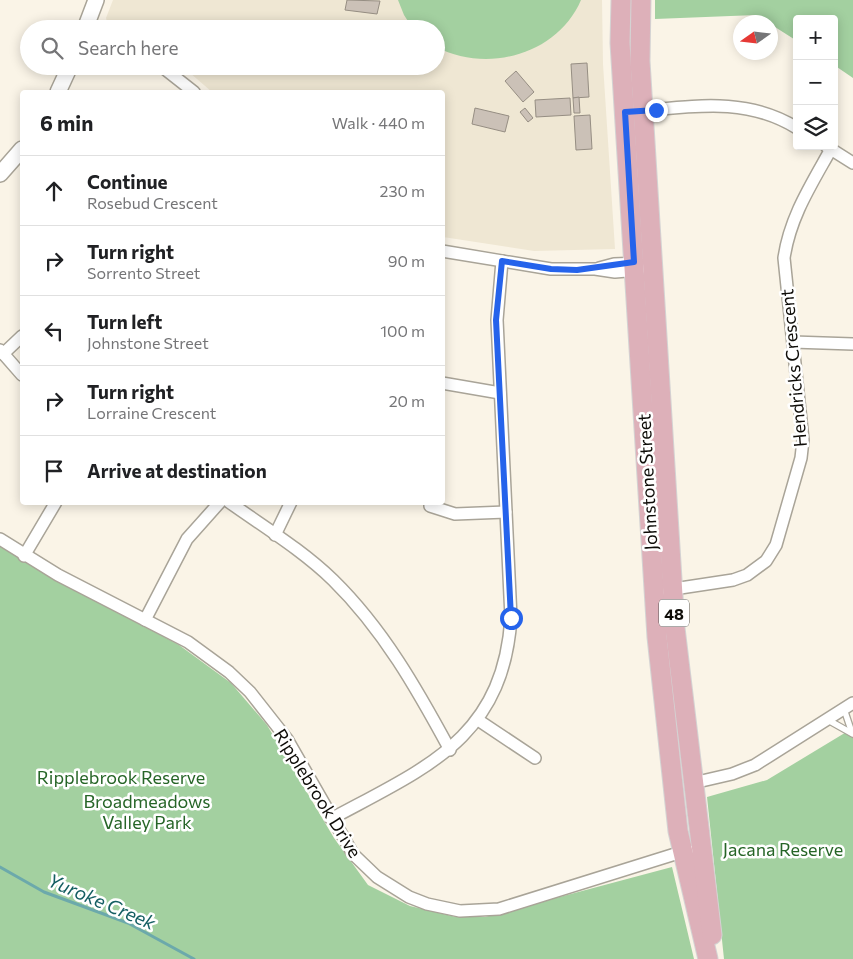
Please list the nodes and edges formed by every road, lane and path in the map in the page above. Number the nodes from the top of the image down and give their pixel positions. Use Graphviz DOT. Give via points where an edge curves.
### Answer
graph roads {
  1 [pos="96,0"];
  2 [pos="621,0"];
  3 [pos="640,0"];
  4 [pos="89,20"];
  5 [pos="66,75"];
  6 [pos="173,75"];
  7 [pos="59,90"];
  8 [pos="192,90"];
  9 [pos="634,111"];
  10 [pos="793,126"];
  11 [pos="827,150"];
  12 [pos="831,150"];
  13 [pos="20,151"];
  14 [pos="853,163"];
  15 [pos="0,174"];
  16 [pos="445,252"];
  17 [pos="502,261"];
  18 [pos="654,266"];
  19 [pos="635,267"];
  20 [pos="20,338"];
  21 [pos="793,342"];
  22 [pos="853,344"];
  23 [pos="2,352"];
  24 [pos="20,373"];
  25 [pos="445,384"];
  26 [pos="500,393"];
  27 [pos="54,505"];
  28 [pos="217,505"];
  29 [pos="233,505"];
  30 [pos="289,505"];
  31 [pos="430,506"];
  32 [pos="506,512"];
  33 [pos="275,535"];
  34 [pos="0,539"];
  35 [pos="24,556"];
  36 [pos="672,590"];
  37 [pos="653,593"];
  38 [pos="145,620"];
  39 [pos="849,706"];
  40 [pos="478,720"];
  41 [pos="828,720"];
  42 [pos="853,734"];
  43 [pos="450,750"];
  44 [pos="535,758"];
  45 [pos="692,782"];
  46 [pos="331,819"];
  47 [pos="702,847"];
  48 [pos="682,852"];
  49 [pos="708,959"];
  50 [pos="714,959"];
  1 -- 4 [label="street"];
  2 -- 9 [label="main road, Johnstone Street / 48" via="620,43"];
  3 -- 9 [label="main road, Johnstone Street / 48"];
  5 -- 7 [label="street"];
  6 -- 8 [label="street"];
  9 -- 10 [label="street" via="727,105 768,114"];
  9 -- 18 [label="main road, Johnstone Street / 48"];
  9 -- 19 [label="main road, Johnstone Street / 48"];
  11 -- 21 [label="street, Hendricks Crescent" via="798,208 787,241 784,276"];
  12 -- 14 [label="street"];
  13 -- 15 [label="street"];
  16 -- 17 [label="street"];
  17 -- 19 [label="street" via="551,269 615,272"];
  17 -- 26 [label="street" via="496,320"];
  18 -- 19 [label="street"];
  18 -- 36 [label="main road, Johnstone Street / 48"];
  19 -- 37 [label="main road, Johnstone Street / 48"];
  20 -- 23 [label="street"];
  21 -- 22 [label="street"];
  21 -- 36 [label="street, Hendricks Crescent" via="803,440 801,458 776,545 766,561 747,575"];
  23 -- 24 [label="street"];
  25 -- 26 [label="street"];
  26 -- 32 [label="street"];
  27 -- 35 [label="street"];
  28 -- 38 [label="street" via="187,539"];
  29 -- 33 [label="street"];
  30 -- 33 [label="street"];
  31 -- 32 [label="street" via="456,514"];
  32 -- 40 [label="street" via="510,646 491,698"];
  33 -- 43 [label="street" via="332,579 375,627 406,671"];
  34 -- 35 [label="street, Ripplebrook Drive"];
  35 -- 38 [label="street, Ripplebrook Drive"];
  36 -- 37 [label="street, Hendricks Crescent"];
  36 -- 45 [label="main road, Johnstone Street / 48"];
  37 -- 48 [label="main road, Johnstone Street / 48"];
  38 -- 46 [label="street, Ripplebrook Drive" via="205,654 250,692 287,740"];
  39 -- 41 [label="street"];
  39 -- 42 [label="lane"];
  40 -- 43 [label="street"];
  40 -- 44 [label="street"];
  41 -- 42 [label="lane"];
  41 -- 45 [label="street" via="743,771"];
  43 -- 46 [label="street"];
  45 -- 47 [label="main road, Johnstone Street / 48"];
  46 -- 48 [label="street, Ripplebrook Drive" via="353,854 377,878 409,897 460,911 499,909 519,904"];
  47 -- 48 [label="street, Ripplebrook Drive"];
  47 -- 50 [label="main road, Johnstone Street / 48"];
  48 -- 49 [label="main road, Johnstone Street / 48"];
}
